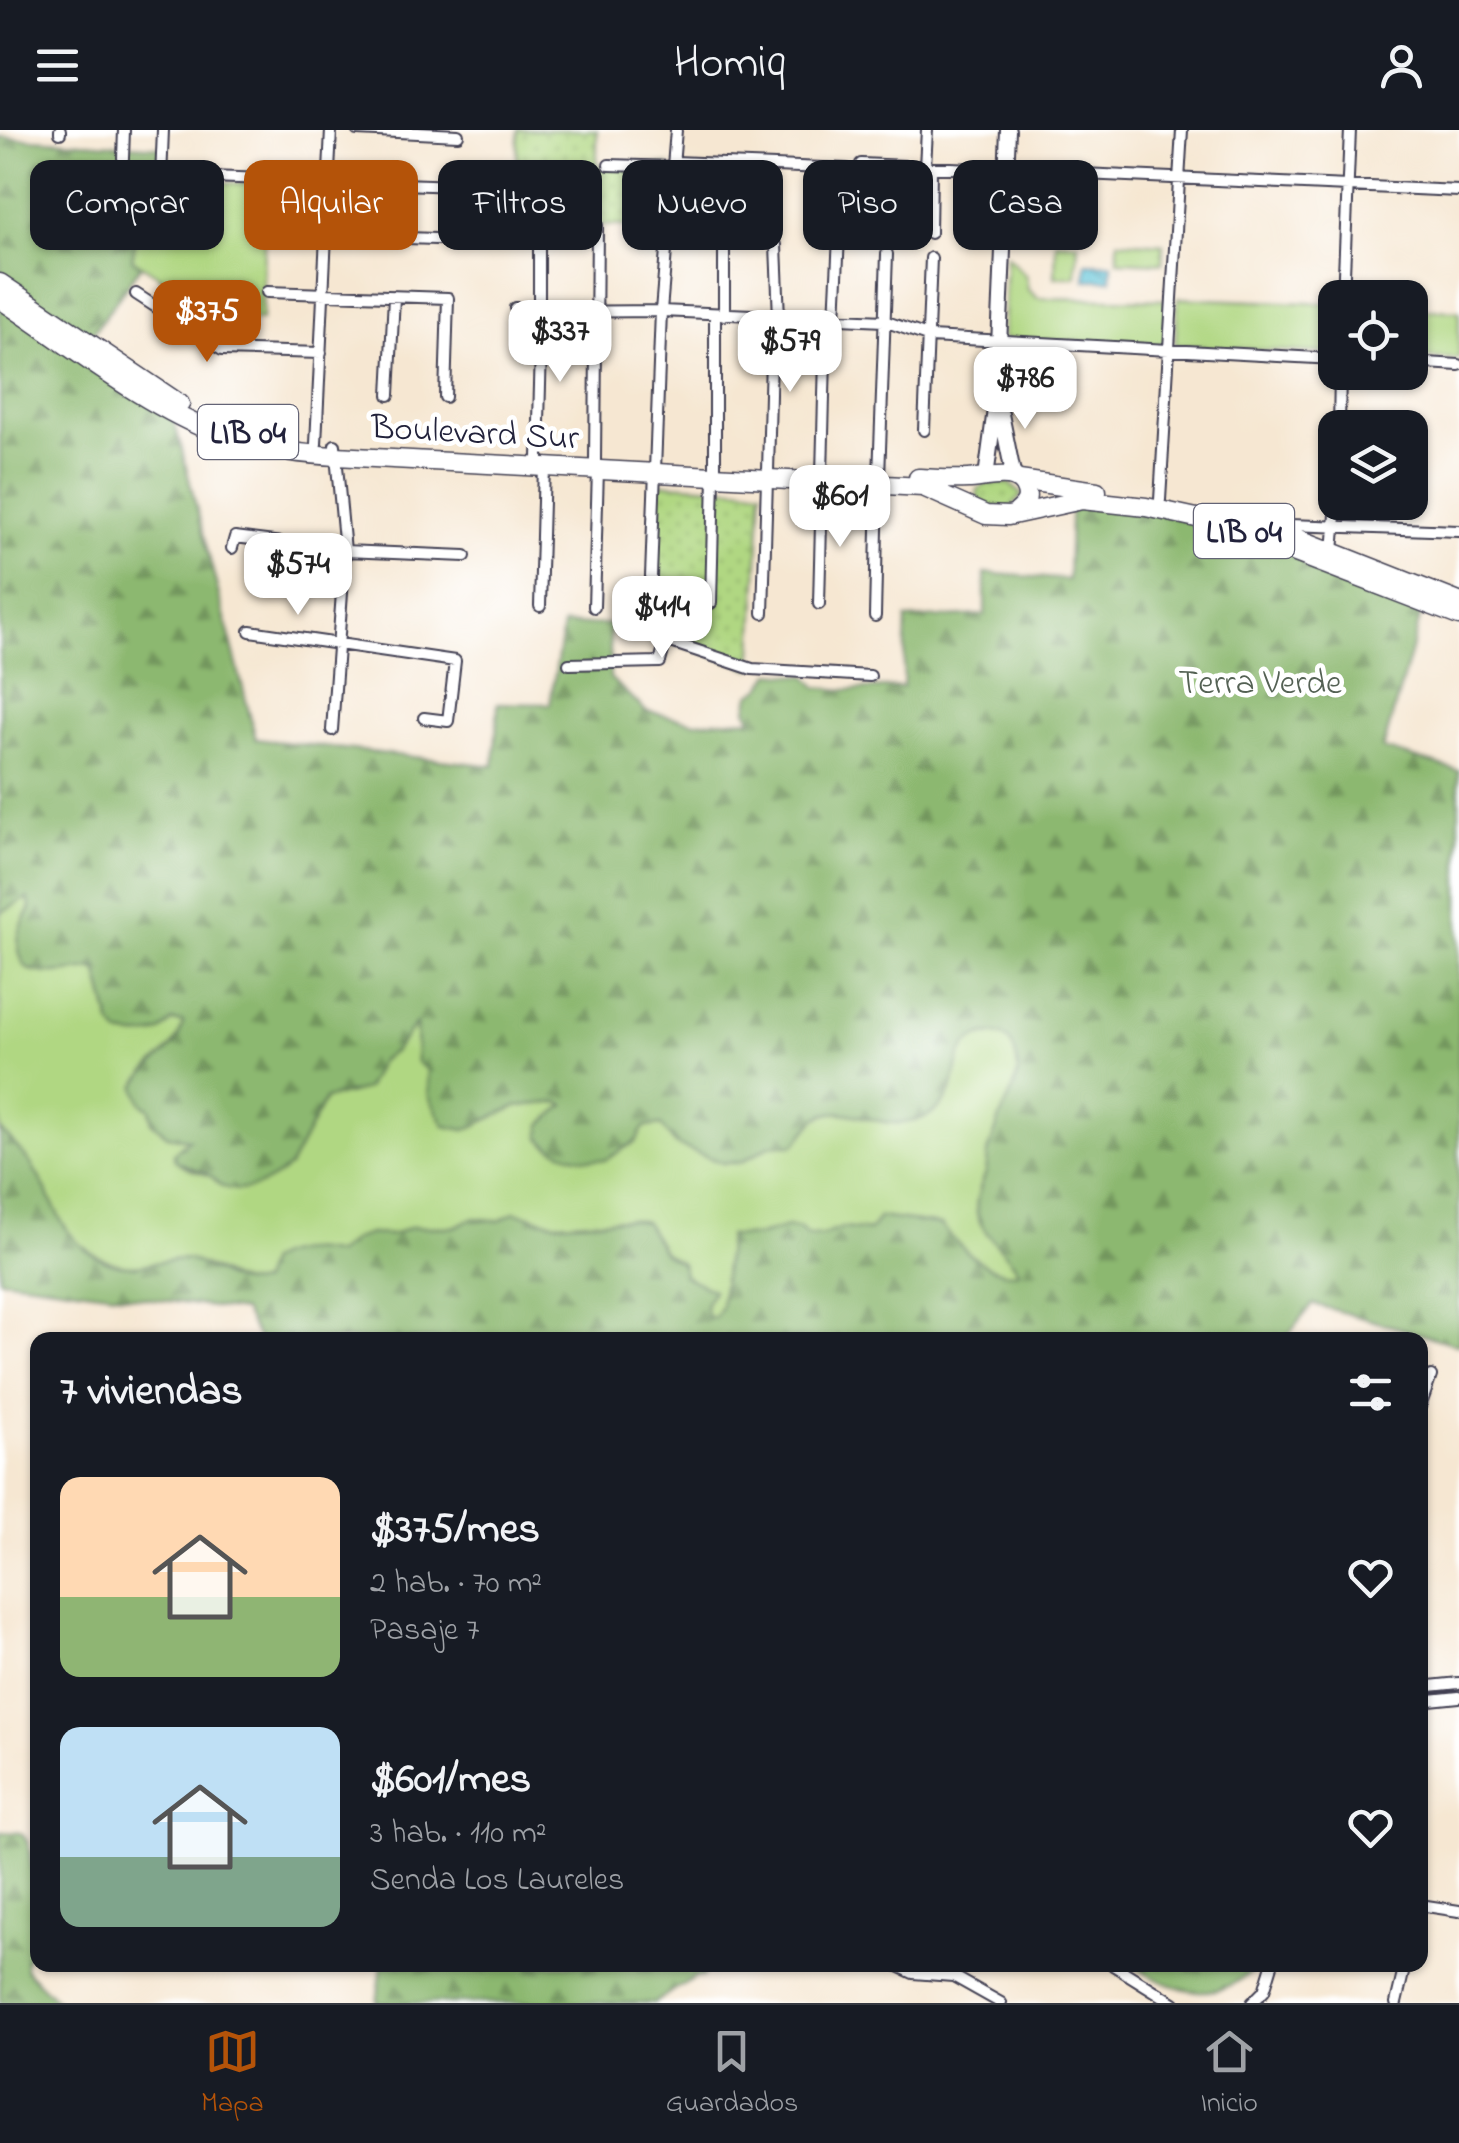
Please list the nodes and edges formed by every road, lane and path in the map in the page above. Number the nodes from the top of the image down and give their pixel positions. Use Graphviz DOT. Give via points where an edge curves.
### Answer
graph roads {
  1 [pos="124,130"];
  2 [pos="163,130"];
  3 [pos="331,130"];
  4 [pos="357,130"];
  5 [pos="676,130"];
  6 [pos="927,130"];
  7 [pos="1008,130"];
  8 [pos="1182,130"];
  9 [pos="1350,130"];
  10 [pos="458,135"];
  11 [pos="123,158"];
  12 [pos="162,160"];
  13 [pos="330,160"];
  14 [pos="675,160"];
  15 [pos="928,160"];
  16 [pos="1007,160"];
  17 [pos="609,165"];
  18 [pos="622,165"];
  19 [pos="783,168"];
  20 [pos="1098,175"];
  21 [pos="1180,178"];
  22 [pos="1348,186"];
  23 [pos="1459,191"];
  24 [pos="327,250"];
  25 [pos="539,250"];
  26 [pos="596,250"];
  27 [pos="666,250"];
  28 [pos="723,250"];
  29 [pos="776,250"];
  30 [pos="1002,250"];
  31 [pos="887,254"];
  32 [pos="931,258"];
  33 [pos="1344,280"];
  34 [pos="0,283"];
  35 [pos="267,292"];
  36 [pos="324,293"];
  37 [pos="136,294"];
  38 [pos="394,297"];
  39 [pos="0,299"];
  40 [pos="515,308"];
  41 [pos="542,312"];
  42 [pos="595,312"];
  43 [pos="660,312"];
  44 [pos="719,314"];
  45 [pos="776,318"];
  46 [pos="830,318"];
  47 [pos="884,321"];
  48 [pos="930,336"];
  49 [pos="999,342"];
  50 [pos="1170,349"];
  51 [pos="320,353"];
  52 [pos="1318,358"];
  53 [pos="1428,363"];
  54 [pos="1459,364"];
  55 [pos="998,394"];
  56 [pos="389,395"];
  57 [pos="445,398"];
  58 [pos="924,430"];
  59 [pos="329,449"];
  60 [pos="541,462"];
  61 [pos="596,465"];
  62 [pos="654,468"];
  63 [pos="714,472"];
  64 [pos="767,475"];
  65 [pos="983,478"];
  66 [pos="822,479"];
  67 [pos="1016,479"];
  68 [pos="879,482"];
  69 [pos="1160,500"];
  70 [pos="1017,512"];
  71 [pos="981,513"];
  72 [pos="1336,520"];
  73 [pos="1261,524"];
  74 [pos="1336,527"];
  75 [pos="1459,531"];
  76 [pos="232,548"];
  77 [pos="345,552"];
  78 [pos="1333,552"];
  79 [pos="465,556"];
  80 [pos="711,602"];
  81 [pos="1459,602"];
  82 [pos="819,604"];
  83 [pos="540,606"];
  84 [pos="594,606"];
  85 [pos="763,614"];
  86 [pos="875,616"];
  87 [pos="1459,616"];
  88 [pos="250,632"];
  89 [pos="666,640"];
  90 [pos="340,645"];
  91 [pos="569,664"];
  92 [pos="870,676"];
  93 [pos="424,718"];
  94 [pos="332,730"];
  95 [pos="1431,1376"];
  96 [pos="1428,1384"];
  97 [pos="1459,1683"];
  98 [pos="1428,1686"];
  99 [pos="1459,1697"];
  100 [pos="1428,1700"];
  101 [pos="1428,1906"];
  102 [pos="1459,1911"];
  103 [pos="912,1972"];
  104 [pos="1124,1972"];
  105 [pos="1270,1972"];
  106 [pos="1403,1972"];
  107 [pos="1000,2003"];
  108 [pos="1174,2003"];
  109 [pos="1252,2003"];
  110 [pos="1396,2003"];
  1 -- 11 [label="street"];
  2 -- 12 [label="street"];
  3 -- 13 [label="street"];
  4 -- 10 [label="street"];
  5 -- 14 [label="street"];
  6 -- 15 [label="street"];
  7 -- 16 [label="street"];
  8 -- 21 [label="street"];
  9 -- 22 [label="street"];
  17 -- 18 [label="street"];
  19 -- 46 [label="street" via="847,169"];
  20 -- 21 [label="street"];
  21 -- 22 [label="street"];
  21 -- 50 [label="street"];
  22 -- 23 [label="street"];
  22 -- 33 [label="street"];
  24 -- 36 [label="street"];
  25 -- 41 [label="street"];
  26 -- 42 [label="street"];
  27 -- 43 [label="street"];
  28 -- 44 [label="street"];
  29 -- 45 [label="street"];
  30 -- 49 [label="street"];
  31 -- 47 [label="street"];
  32 -- 48 [label="street"];
  34 -- 59 [label="highway, Boulevard Sur / LIB 04" via="183,405 240,430"];
  35 -- 36 [label="street"];
  36 -- 38 [label="street"];
  36 -- 51 [label="street"];
  37 -- 51 [label="street" via="222,350"];
  38 -- 56 [label="street"];
  38 -- 57 [label="street" via="450,299"];
  39 -- 59 [label="highway, Boulevard Sur / LIB 04" via="184,419 244,442"];
  40 -- 41 [label="street"];
  41 -- 42 [label="street"];
  41 -- 60 [label="street"];
  42 -- 43 [label="street"];
  42 -- 61 [label="street"];
  43 -- 44 [label="street"];
  43 -- 62 [label="street"];
  44 -- 45 [label="street"];
  44 -- 63 [label="street"];
  45 -- 46 [label="street"];
  45 -- 64 [label="street"];
  46 -- 47 [label="street"];
  46 -- 66 [label="street"];
  47 -- 48 [label="street"];
  47 -- 68 [label="street"];
  48 -- 49 [label="street"];
  48 -- 58 [label="street"];
  49 -- 50 [label="street"];
  49 -- 55 [label="street"];
  50 -- 52 [label="street"];
  50 -- 69 [label="street"];
  51 -- 59 [label="street"];
  53 -- 54 [label="street"];
  55 -- 65 [label="street"];
  55 -- 67 [label="street"];
  59 -- 60 [label="highway, Boulevard Sur / LIB 04"];
  59 -- 77 [label="street"];
  60 -- 61 [label="highway, Boulevard Sur / LIB 04"];
  60 -- 83 [label="street"];
  61 -- 62 [label="highway, Boulevard Sur / LIB 04"];
  61 -- 84 [label="street"];
  62 -- 63 [label="highway, Boulevard Sur / LIB 04"];
  62 -- 89 [label="street" via="650,624"];
  63 -- 64 [label="highway, Boulevard Sur / LIB 04"];
  63 -- 80 [label="street"];
  64 -- 66 [label="highway, Boulevard Sur / LIB 04"];
  64 -- 85 [label="street"];
  65 -- 67 [label="highway, LIB 04"];
  65 -- 68 [label="highway, Boulevard Sur / LIB 04"];
  65 -- 71 [label="highway" via="969,496"];
  66 -- 68 [label="highway, Boulevard Sur / LIB 04"];
  66 -- 82 [label="street"];
  67 -- 69 [label="highway, LIB 04"];
  67 -- 70 [label="highway" via="1027,500"];
  68 -- 71 [label="highway, Boulevard Sur / LIB 04" via="926,487"];
  68 -- 86 [label="street"];
  69 -- 73 [label="highway, LIB 04"];
  70 -- 71 [label="highway, LIB 04"];
  70 -- 87 [label="highway, LIB 04" via="1093,500 1215,522"];
  72 -- 74 [label="street"];
  73 -- 74 [label="street"];
  73 -- 78 [label="highway, LIB 04"];
  74 -- 75 [label="street"];
  74 -- 78 [label="street"];
  76 -- 77 [label="street" via="235,537"];
  77 -- 79 [label="street"];
  77 -- 90 [label="street"];
  78 -- 81 [label="highway, LIB 04"];
  88 -- 90 [label="street"];
  89 -- 91 [label="street" via="660,662"];
  89 -- 92 [label="street" via="758,670"];
  90 -- 93 [label="street" via="455,662 448,721"];
  90 -- 94 [label="street"];
  95 -- 96 [label="street"];
  97 -- 98 [label="street"];
  99 -- 100 [label="street"];
  101 -- 102 [label="street"];
  103 -- 107 [label="street" via="954,1976"];
  104 -- 108 [label="street"];
  105 -- 109 [label="street"];
  106 -- 110 [label="street"];
}
